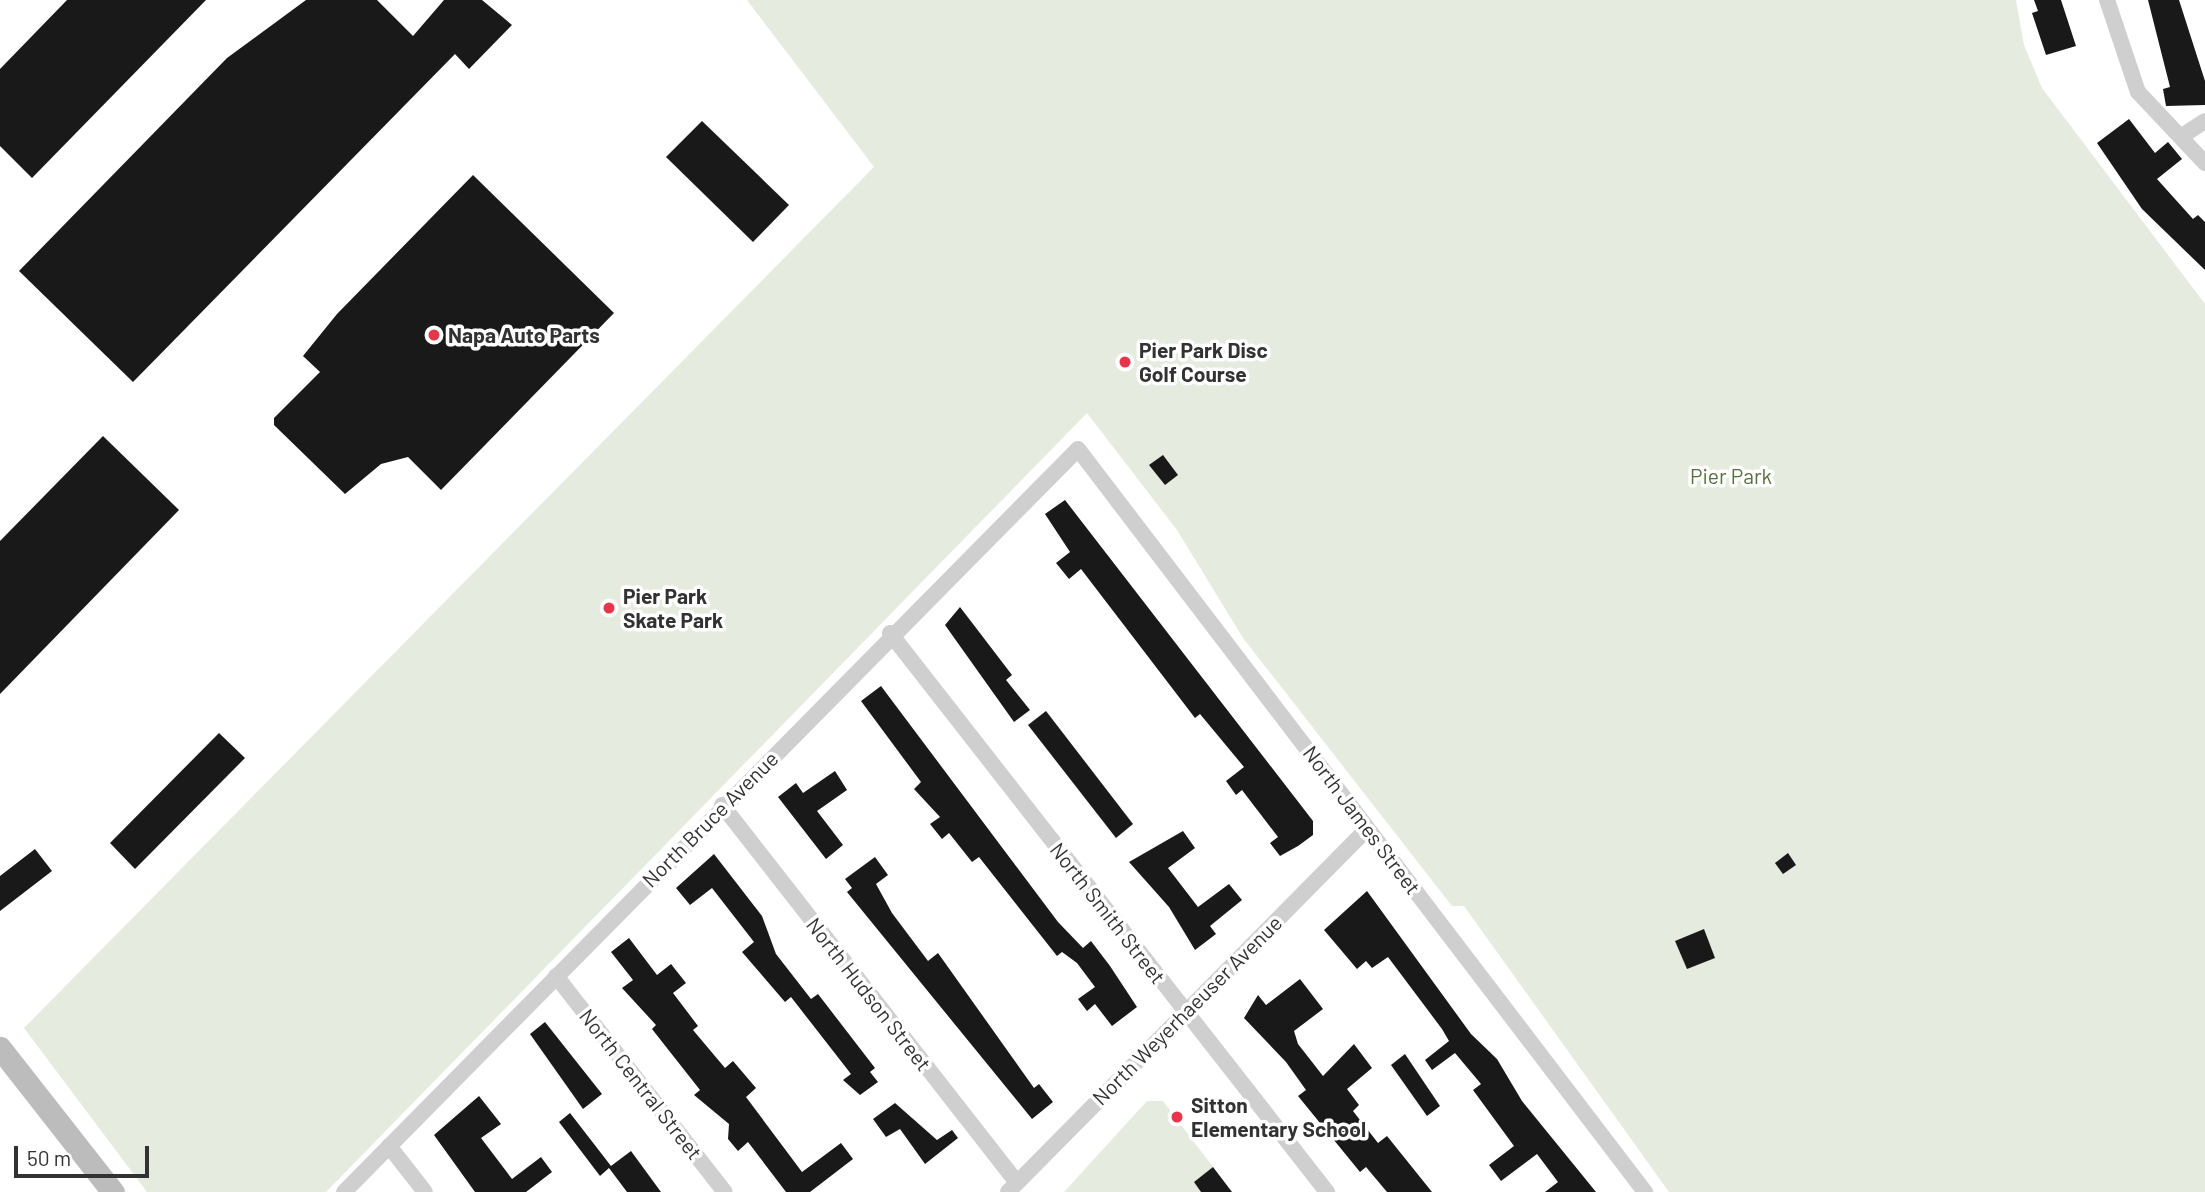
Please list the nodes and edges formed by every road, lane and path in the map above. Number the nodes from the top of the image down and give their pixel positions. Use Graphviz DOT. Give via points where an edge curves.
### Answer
graph roads {
  1 [pos="2107,0"];
  2 [pos="2205,121"];
  3 [pos="2182,136"];
  4 [pos="2205,163"];
  5 [pos="1078,449"];
  6 [pos="890,633"];
  7 [pos="722,804"];
  8 [pos="1367,829"];
  9 [pos="556,975"];
  10 [pos="1184,1011"];
  11 [pos="0,1048"];
  12 [pos="389,1146"];
  13 [pos="1013,1188"];
  14 [pos="113,1192"];
  15 [pos="344,1192"];
  16 [pos="425,1192"];
  17 [pos="725,1192"];
  18 [pos="1327,1192"];
  19 [pos="1645,1192"];
  1 -- 3 [label="street" via="2138,92"];
  2 -- 3 [label="street"];
  3 -- 4 [label="street"];
  5 -- 6 [label="street, North Bruce Avenue"];
  5 -- 8 [label="street, North James Street"];
  6 -- 7 [label="street, North Bruce Avenue"];
  6 -- 10 [label="street, North Smith Street"];
  7 -- 9 [label="street, North Bruce Avenue"];
  7 -- 13 [label="street, North Hudson Street"];
  8 -- 10 [label="street, North Weyerhaeuser Avenue"];
  8 -- 19 [label="street, North James Street"];
  9 -- 12 [label="street, North Bruce Avenue"];
  9 -- 17 [label="street, North Central Street"];
  10 -- 13 [label="street, North Weyerhaeuser Avenue"];
  10 -- 18 [label="street, North Smith Street"];
  11 -- 14 [label="main road"];
  12 -- 15 [label="street, North Bruce Avenue"];
  12 -- 16 [label="street"];
}
